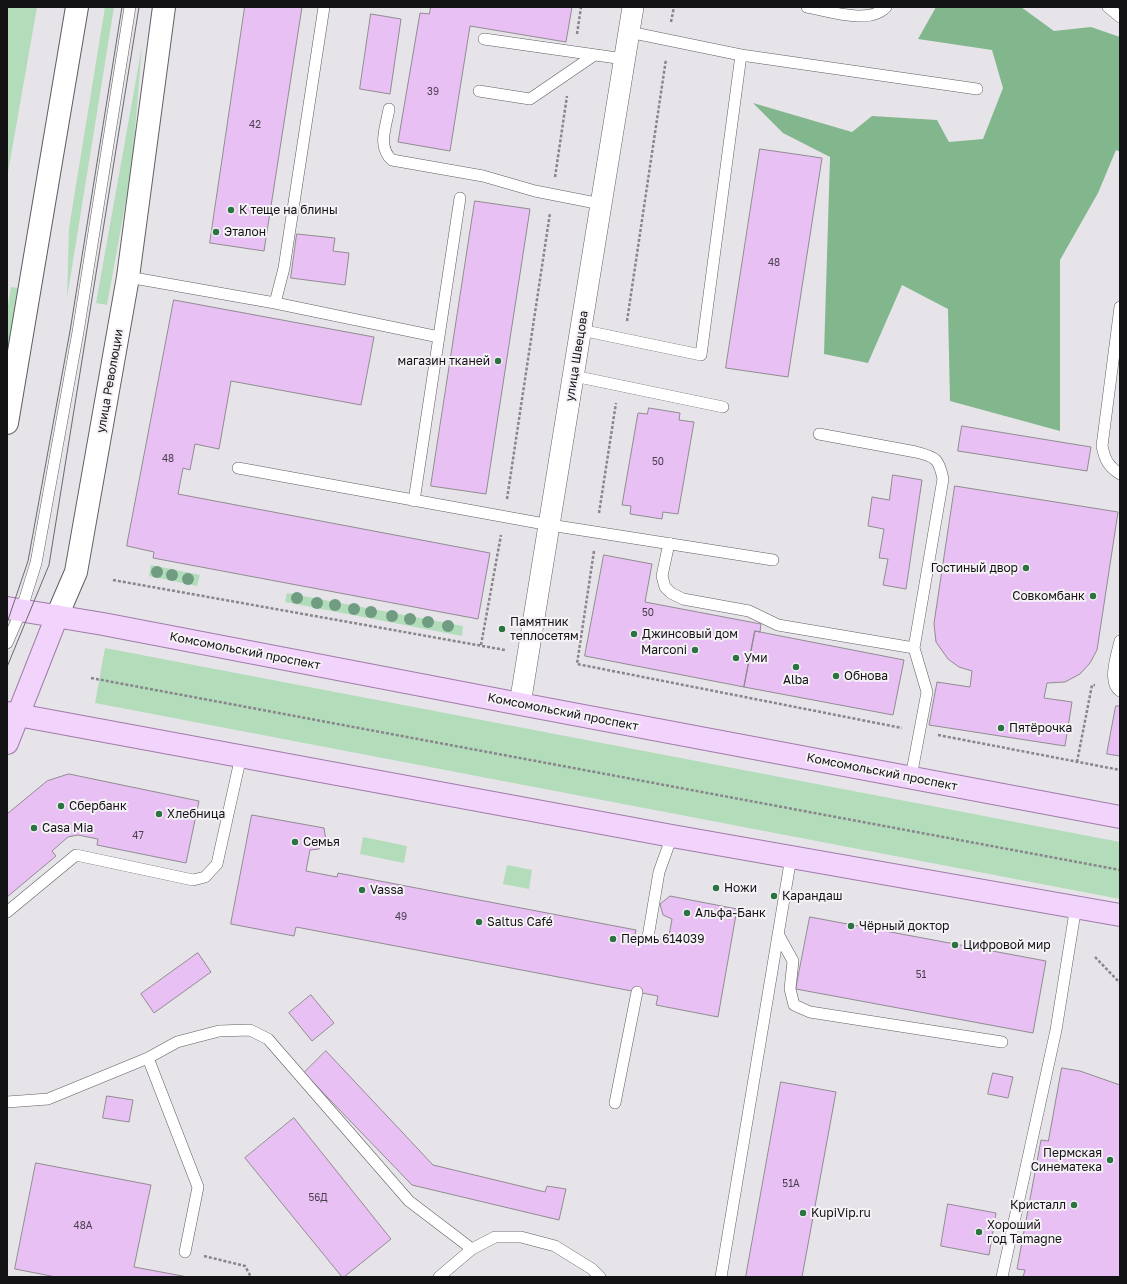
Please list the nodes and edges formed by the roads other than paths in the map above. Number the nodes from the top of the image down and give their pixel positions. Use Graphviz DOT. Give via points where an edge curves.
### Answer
graph roads {
  1 [pos="77,7"];
  2 [pos="130,7"];
  3 [pos="164,7"];
  4 [pos="324,7"];
  5 [pos="632,7"];
  6 [pos="807,7"];
  7 [pos="886,7"];
  8 [pos="1108,7"];
  9 [pos="1120,17"];
  10 [pos="628,32"];
  11 [pos="484,39"];
  12 [pos="741,55"];
  13 [pos="593,56"];
  14 [pos="624,59"];
  15 [pos="977,89"];
  16 [pos="479,91"];
  17 [pos="389,108"];
  18 [pos="460,198"];
  19 [pos="601,204"];
  20 [pos="128,277"];
  21 [pos="275,303"];
  22 [pos="1120,307"];
  23 [pos="581,330"];
  24 [pos="439,337"];
  25 [pos="574,376"];
  26 [pos="722,407"];
  27 [pos="7,423"];
  28 [pos="819,434"];
  29 [pos="238,468"];
  30 [pos="1120,474"];
  31 [pos="414,501"];
  32 [pos="550,526"];
  33 [pos="669,543"];
  34 [pos="773,560"];
  35 [pos="14,609"];
  36 [pos="57,616"];
  37 [pos="1120,641"];
  38 [pos="7,643"];
  39 [pos="914,648"];
  40 [pos="1120,691"];
  41 [pos="520,704"];
  42 [pos="12,714"];
  43 [pos="7,743"];
  44 [pos="241,756"];
  45 [pos="911,778"];
  46 [pos="1120,817"];
  47 [pos="672,836"];
  48 [pos="792,857"];
  49 [pos="1076,906"];
  50 [pos="7,912"];
  51 [pos="1120,915"];
  52 [pos="778,934"];
  53 [pos="648,937"];
  54 [pos="637,992"];
  55 [pos="1002,1042"];
  56 [pos="148,1058"];
  57 [pos="7,1102"];
  58 [pos="615,1102"];
  59 [pos="472,1249"];
  60 [pos="185,1252"];
  61 [pos="439,1277"];
  62 [pos="600,1277"];
  63 [pos="721,1277"];
  64 [pos="1002,1277"];
  1 -- 27 [label="main road"];
  2 -- 35 [label="lane" via="77,340 36,563"];
  3 -- 20 [label="main road, улица Революции"];
  4 -- 21 [label="lane" via="284,268"];
  5 -- 10 [label="street, улица Швецова"];
  6 -- 7 [label="lane" via="862,17 880,13"];
  8 -- 9 [label="lane"];
  10 -- 12 [label="lane"];
  10 -- 14 [label="street, улица Швецова"];
  11 -- 13 [label="lane"];
  12 -- 15 [label="lane"];
  12 -- 23 [label="lane" via="701,355"];
  13 -- 14 [label="lane"];
  13 -- 16 [label="lane" via="530,99"];
  14 -- 19 [label="street, улица Швецова"];
  17 -- 19 [label="lane" via="382,147 385,155 392,160 483,176 536,191"];
  18 -- 24 [label="lane"];
  19 -- 23 [label="street, улица Швецова"];
  20 -- 21 [label="lane"];
  20 -- 36 [label="main road, улица Революции" via="76,572"];
  21 -- 24 [label="lane"];
  22 -- 30 [label="lane" via="1102,446 1104,459 1110,468"];
  23 -- 25 [label="street, улица Швецова"];
  24 -- 31 [label="lane"];
  25 -- 26 [label="lane"];
  25 -- 32 [label="street, улица Швецова"];
  28 -- 39 [label="lane" via="916,452 932,456 940,464 943,479"];
  29 -- 31 [label="lane"];
  31 -- 32 [label="lane"];
  32 -- 33 [label="lane"];
  32 -- 41 [label="street, улица Швецова"];
  33 -- 34 [label="lane"];
  33 -- 39 [label="lane" via="662,576 665,587 671,594 684,599 749,611 778,625"];
  35 -- 36 [label="main road, Комсомольский проспект"];
  35 -- 38 [label="lane"];
  36 -- 41 [label="main road, Комсомольский проспект"];
  36 -- 42 [label="main road, улица Революции"];
  37 -- 40 [label="lane" via="1112,681"];
  39 -- 45 [label="lane" via="927,692"];
  41 -- 45 [label="main road, Комсомольский проспект"];
  42 -- 43 [label="main road, улица Революции"];
  42 -- 44 [label="main road"];
  44 -- 47 [label="main road"];
  44 -- 50 [label="lane" via="217,864 205,877 193,880 76,855"];
  45 -- 46 [label="main road, Комсомольский проспект"];
  47 -- 48 [label="main road"];
  47 -- 53 [label="lane" via="659,872"];
  48 -- 49 [label="main road"];
  48 -- 52 [label="lane"];
  49 -- 51 [label="main road"];
  49 -- 64 [label="lane" via="1056,1030"];
  52 -- 55 [label="lane" via="793,961 790,989 794,1005 810,1012"];
  52 -- 63 [label="lane"];
  54 -- 58 [label="lane"];
  56 -- 57 [label="lane" via="48,1099"];
  56 -- 59 [label="lane" via="177,1042 219,1030 250,1030 268,1039 409,1201"];
  56 -- 60 [label="lane" via="198,1187"];
  59 -- 61 [label="lane"];
  59 -- 62 [label="lane" via="495,1237 521,1237 555,1246 592,1269"];
}
